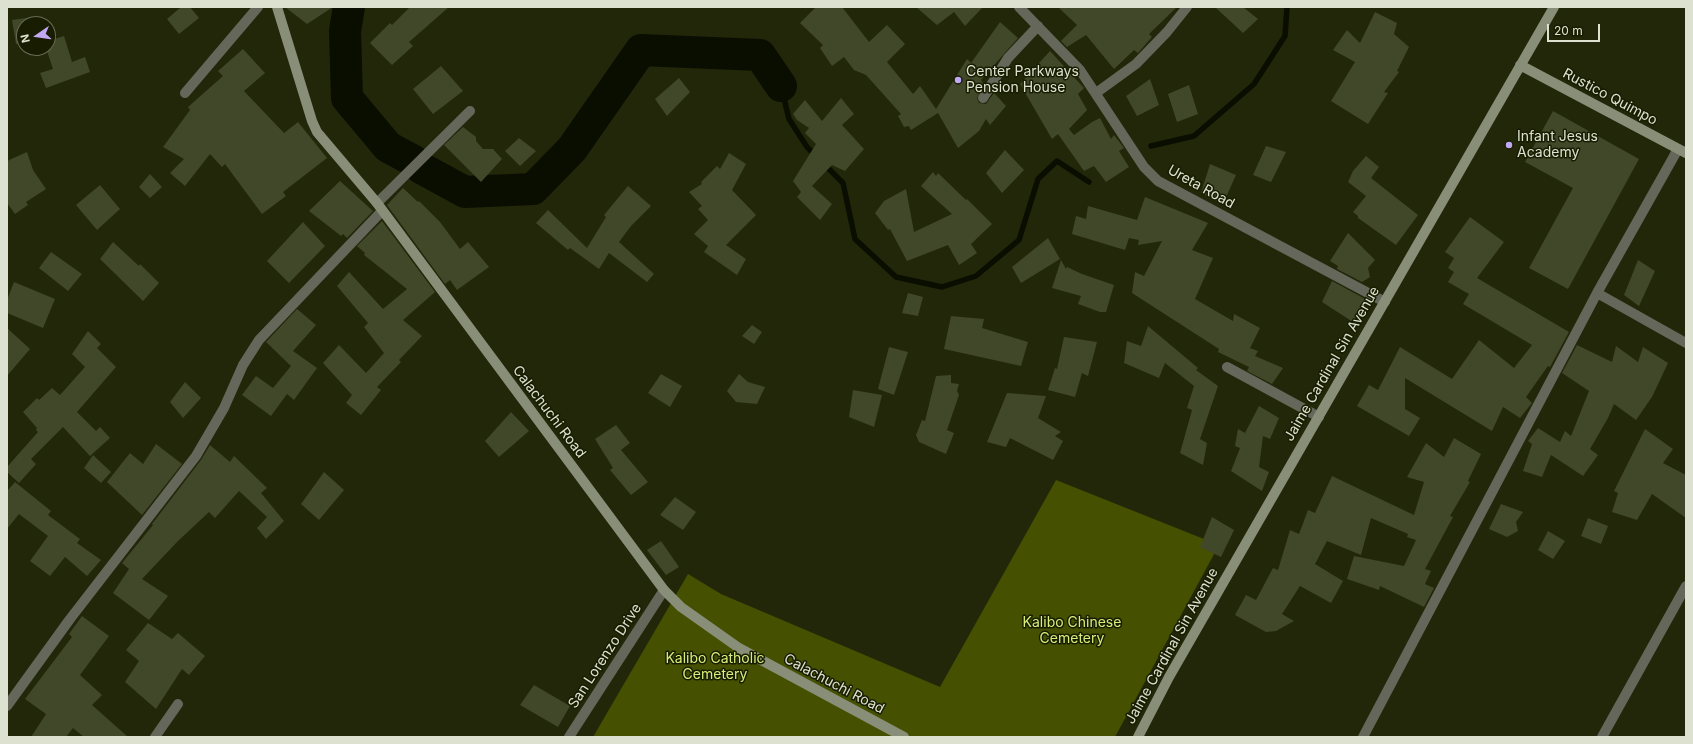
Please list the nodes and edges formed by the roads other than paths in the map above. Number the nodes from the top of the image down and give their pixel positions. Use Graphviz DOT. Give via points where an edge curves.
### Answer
graph roads {
  1 [pos="258,7"];
  2 [pos="277,7"];
  3 [pos="1018,7"];
  4 [pos="1187,7"];
  5 [pos="1554,7"];
  6 [pos="1038,26"];
  7 [pos="1520,65"];
  8 [pos="185,93"];
  9 [pos="1096,93"];
  10 [pos="983,98"];
  11 [pos="470,111"];
  12 [pos="1682,151"];
  13 [pos="380,207"];
  14 [pos="1597,293"];
  15 [pos="1384,302"];
  16 [pos="1686,343"];
  17 [pos="1227,367"];
  18 [pos="1319,416"];
  19 [pos="1686,586"];
  20 [pos="664,590"];
  21 [pos="178,704"];
  22 [pos="7,706"];
  23 [pos="155,737"];
  24 [pos="569,737"];
  25 [pos="904,737"];
  26 [pos="1138,737"];
  27 [pos="1363,737"];
  28 [pos="1602,737"];
  1 -- 8 [label="street"];
  2 -- 13 [label="street, Calachuchi Road" via="317,132"];
  3 -- 6 [label="street, Ureta Road"];
  4 -- 9 [label="street" via="1136,64"];
  5 -- 7 [label="street, Jaime Cardinal Sin Avenue"];
  6 -- 9 [label="street, Ureta Road" via="1080,70"];
  6 -- 10 [label="street" via="1008,58"];
  7 -- 12 [label="street, Rustico Quimpo"];
  7 -- 15 [label="street, Jaime Cardinal Sin Avenue"];
  9 -- 15 [label="street, Ureta Road" via="1144,167 1158,181"];
  11 -- 13 [label="street"];
  12 -- 14 [label="street"];
  13 -- 20 [label="street, Calachuchi Road"];
  13 -- 22 [label="street" via="259,340 243,365 224,408 196,456 70,619"];
  14 -- 16 [label="street"];
  14 -- 27 [label="street"];
  15 -- 18 [label="street, Jaime Cardinal Sin Avenue"];
  17 -- 18 [label="street"];
  18 -- 26 [label="street, Jaime Cardinal Sin Avenue" via="1169,676"];
  19 -- 28 [label="street"];
  20 -- 24 [label="street, San Lorenzo Drive"];
  20 -- 25 [label="street, Calachuchi Road" via="681,607 739,648"];
  21 -- 23 [label="street"];
}
